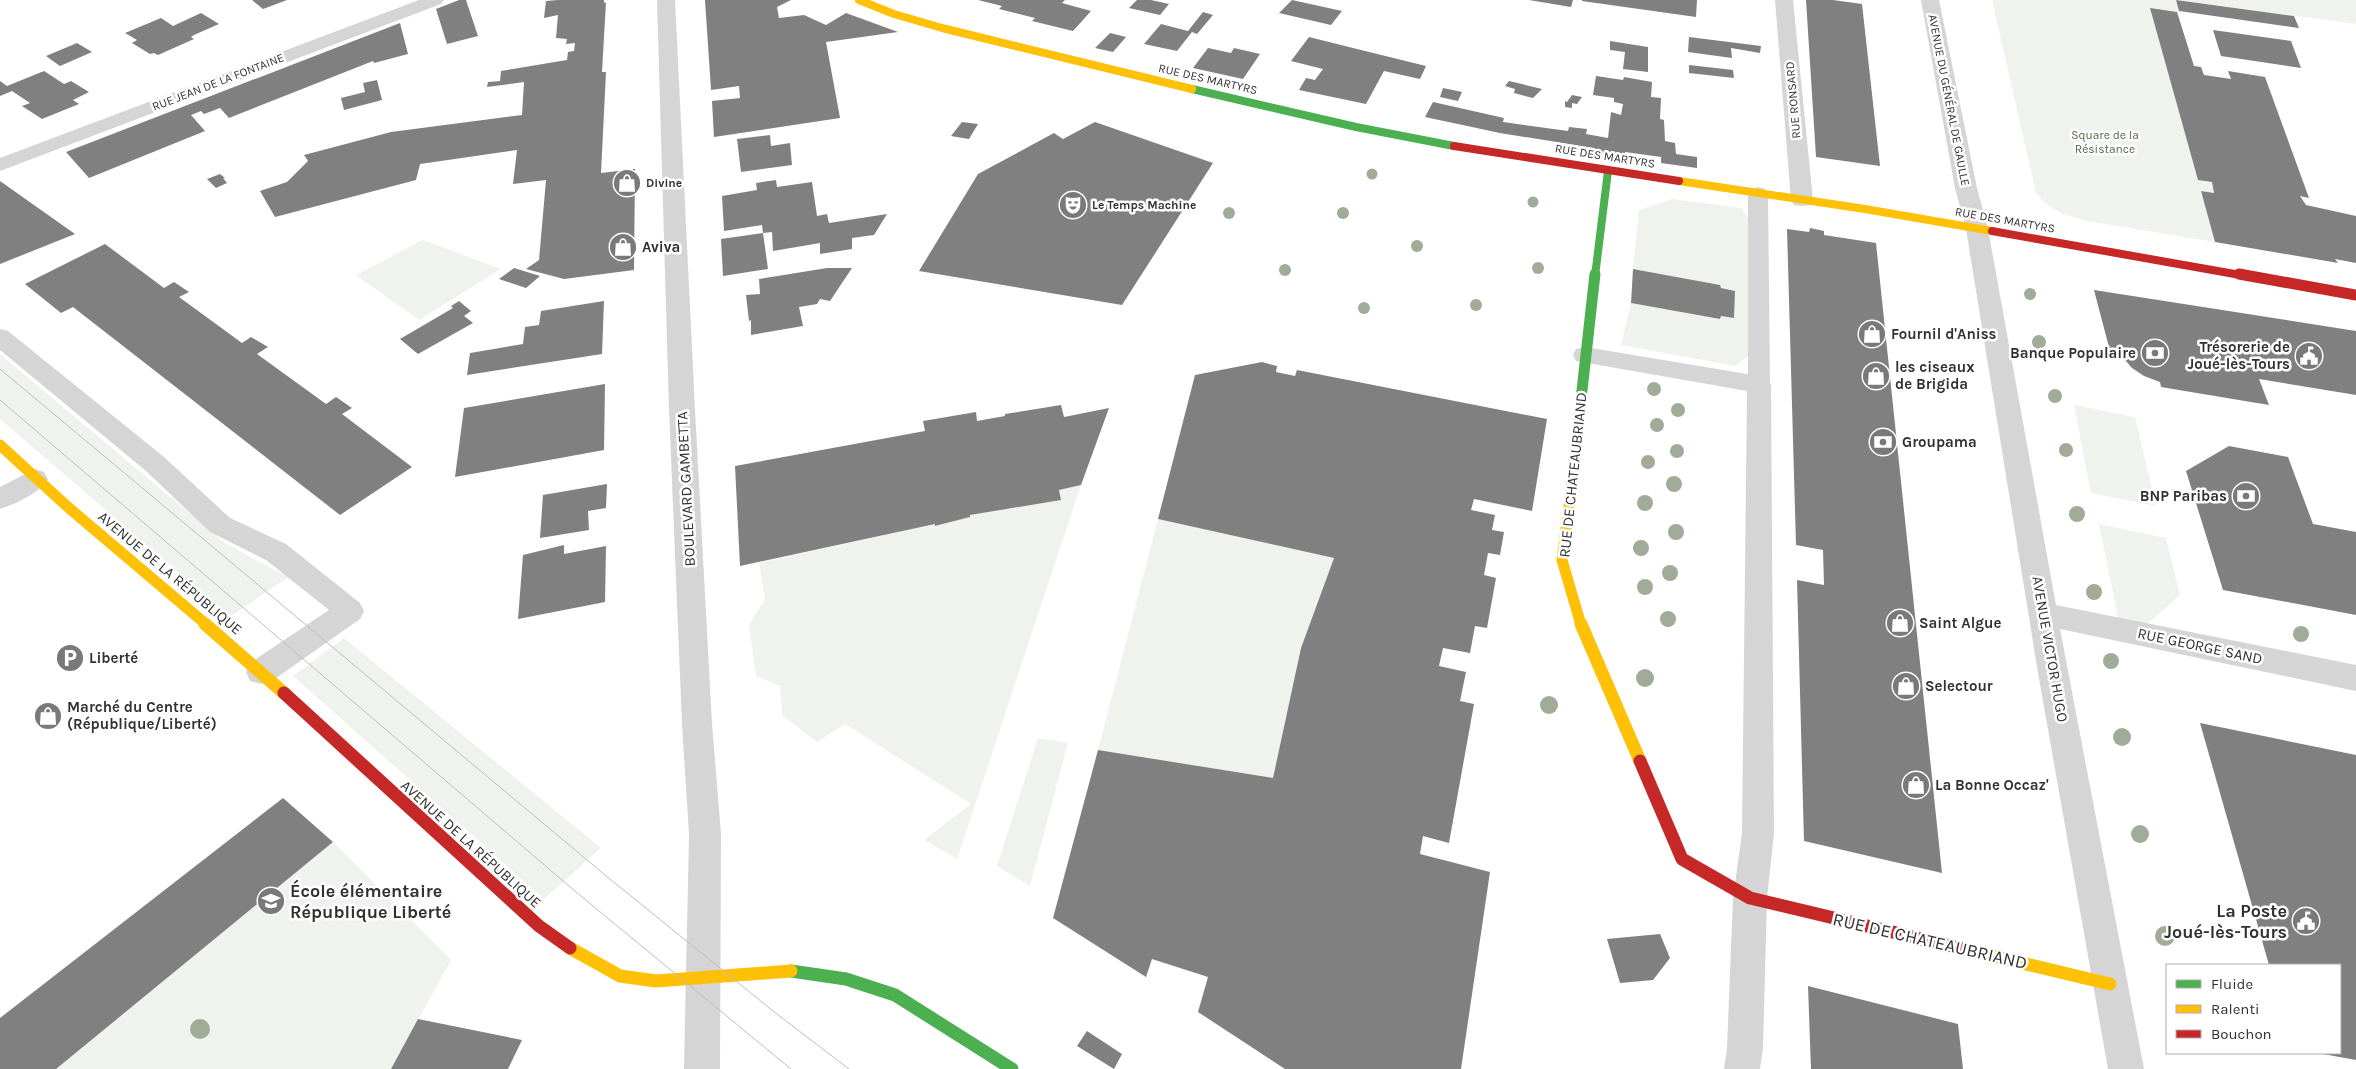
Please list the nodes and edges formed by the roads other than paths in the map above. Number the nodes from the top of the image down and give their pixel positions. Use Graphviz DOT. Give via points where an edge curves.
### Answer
graph roads {
  1 [pos="435,0"];
  2 [pos="666,0"];
  3 [pos="859,0"];
  4 [pos="1784,0"];
  5 [pos="1930,0"];
  6 [pos="0,165"];
  7 [pos="1608,171"];
  8 [pos="1758,193"];
  9 [pos="1802,200"];
  10 [pos="1977,229"];
  11 [pos="2356,295"];
  12 [pos="0,337"];
  13 [pos="1585,355"];
  14 [pos="1759,386"];
  15 [pos="0,444"];
  16 [pos="35,478"];
  17 [pos="0,499"];
  18 [pos="2044,614"];
  19 [pos="261,672"];
  20 [pos="2356,678"];
  21 [pos="1750,898"];
  22 [pos="703,977"];
  23 [pos="2110,984"];
  24 [pos="702,1069"];
  25 [pos="1012,1069"];
  26 [pos="1742,1069"];
  27 [pos="2126,1069"];
  1 -- 6 [label="street, RUE JEAN DE LA FONTAINE"];
  2 -- 22 [label="street, BOULEVARD GAMBETTA" via="682,409 705,834"];
  3 -- 7 [label="street, RUE DES MARTYRS" via="942,28 1227,98 1477,150"];
  4 -- 9 [label="street, RUE RONSARD"];
  5 -- 10 [label="street, AVENUE DU GÉNÉRAL DE GAULLE" via="1966,188"];
  7 -- 8 [label="street, RUE DES MARTYRS"];
  7 -- 13 [label="street, RUE DE CHATEAUBRIAND"];
  8 -- 9 [label="street, RUE DES MARTYRS"];
  8 -- 14 [label="lane"];
  9 -- 10 [label="street, RUE DES MARTYRS"];
  10 -- 11 [label="street, RUE DES MARTYRS"];
  10 -- 18 [label="street, AVENUE VICTOR HUGO"];
  12 -- 19 [label="street" via="155,464 220,525 276,552 350,611"];
  13 -- 14 [label="street"];
  13 -- 21 [label="street, RUE DE CHATEAUBRIAND" via="1562,560 1579,620 1682,859"];
  14 -- 21 [label="street" via="1758,833"];
  15 -- 16 [label="street, AVENUE DE LA RÉPUBLIQUE"];
  16 -- 17 [label="street"];
  16 -- 19 [label="street, AVENUE DE LA RÉPUBLIQUE"];
  18 -- 20 [label="street, RUE GEORGE SAND"];
  18 -- 23 [label="street, AVENUE VICTOR HUGO"];
  19 -- 22 [label="street, AVENUE DE LA RÉPUBLIQUE" via="539,926 582,956 620,976 656,981"];
  21 -- 23 [label="street, RUE DE CHATEAUBRIAND"];
  21 -- 26 [label="street"];
  22 -- 24 [label="street, BOULEVARD GAMBETTA"];
  22 -- 25 [label="street, AVENUE DE LA RÉPUBLIQUE" via="792,971 846,979 895,994"];
  23 -- 27 [label="street, AVENUE VICTOR HUGO"];
}
